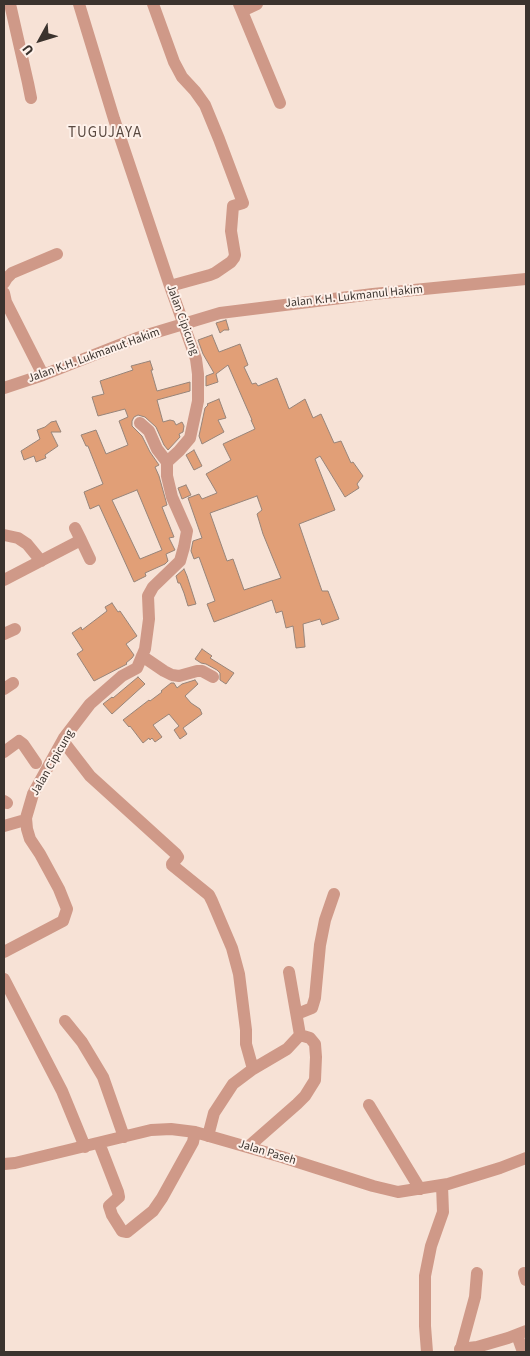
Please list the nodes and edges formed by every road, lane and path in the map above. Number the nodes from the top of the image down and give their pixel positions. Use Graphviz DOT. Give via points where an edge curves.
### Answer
graph roads {
  1 [pos="10,4"];
  2 [pos="79,4"];
  3 [pos="153,4"];
  4 [pos="257,4"];
  5 [pos="240,7"];
  6 [pos="31,98"];
  7 [pos="280,103"];
  8 [pos="57,254"];
  9 [pos="526,279"];
  10 [pos="4,283"];
  11 [pos="170,286"];
  12 [pos="4,293"];
  13 [pos="184,324"];
  14 [pos="43,375"];
  15 [pos="4,388"];
  16 [pos="140,423"];
  17 [pos="167,462"];
  18 [pos="76,528"];
  19 [pos="4,535"];
  20 [pos="80,540"];
  21 [pos="90,559"];
  22 [pos="41,561"];
  23 [pos="4,580"];
  24 [pos="142,656"];
  25 [pos="213,677"];
  26 [pos="63,741"];
  27 [pos="4,752"];
  28 [pos="36,764"];
  29 [pos="27,816"];
  30 [pos="4,826"];
  31 [pos="334,894"];
  32 [pos="4,952"];
  33 [pos="289,972"];
  34 [pos="4,979"];
  35 [pos="296,1014"];
  36 [pos="65,1021"];
  37 [pos="300,1035"];
  38 [pos="253,1069"];
  39 [pos="369,1105"];
  40 [pos="195,1132"];
  41 [pos="208,1136"];
  42 [pos="124,1137"];
  43 [pos="99,1143"];
  44 [pos="85,1146"];
  45 [pos="248,1147"];
  46 [pos="526,1158"];
  47 [pos="4,1164"];
  48 [pos="442,1185"];
  49 [pos="420,1189"];
  50 [pos="477,1273"];
  51 [pos="522,1333"];
  52 [pos="460,1350"];
  53 [pos="427,1352"];
  54 [pos="522,1352"];
  1 -- 6 [label="street"];
  2 -- 11 [label="street, Jalan Cipicung"];
  3 -- 11 [label="street" via="174,62 205,105 243,203 233,206 231,231 235,255 231,262 218,272"];
  4 -- 5 [label="street"];
  5 -- 7 [label="street"];
  8 -- 10 [label="street" via="12,273"];
  9 -- 13 [label="street, Jalan K.H. Lukmanul Hakim" via="220,313"];
  11 -- 13 [label="street, Jalan Cipicung"];
  12 -- 14 [label="street"];
  13 -- 14 [label="street, Jalan K.H. Lukmanut Hakim" via="137,338"];
  13 -- 17 [label="street, Jalan Cipicung" via="196,359 198,401 190,438"];
  14 -- 15 [label="street, Jalan K.H. Lukmanut Hakim"];
  16 -- 17 [label="street" via="149,431"];
  17 -- 24 [label="street, Jalan Cipicung" via="172,496 187,531 180,560 148,596 149,620"];
  18 -- 20 [label="street"];
  19 -- 22 [label="street" via="27,544"];
  20 -- 21 [label="street"];
  20 -- 22 [label="street"];
  22 -- 23 [label="street"];
  24 -- 25 [label="street" via="172,675 202,671"];
  24 -- 26 [label="street, Jalan Cipicung" via="137,668 122,676 90,704"];
  26 -- 29 [label="street, Jalan Cipicung" via="33,794"];
  26 -- 38 [label="street" via="90,776 176,854 178,857 172,865 209,895 232,948 239,974 246,1044"];
  27 -- 28 [label="street" via="19,742"];
  29 -- 30 [label="street"];
  29 -- 32 [label="street" via="30,839 67,909 63,921"];
  31 -- 35 [label="street" via="320,945 312,1008"];
  33 -- 35 [label="street"];
  34 -- 44 [label="street" via="62,1091"];
  35 -- 37 [label="street"];
  36 -- 42 [label="street" via="103,1077"];
  37 -- 38 [label="street" via="287,1049"];
  37 -- 45 [label="street" via="310,1038 315,1044 315,1080 306,1096"];
  38 -- 41 [label="street" via="233,1084 214,1113"];
  39 -- 49 [label="street"];
  40 -- 41 [label="street, Jalan Paseh"];
  40 -- 42 [label="street, Jalan Paseh" via="171,1128"];
  40 -- 43 [label="street" via="193,1142 154,1211 128,1232 122,1231 109,1206 119,1197"];
  41 -- 45 [label="street, Jalan Paseh"];
  42 -- 43 [label="street, Jalan Paseh"];
  43 -- 44 [label="street, Jalan Paseh"];
  44 -- 47 [label="street, Jalan Paseh"];
  45 -- 49 [label="street, Jalan Paseh" via="373,1186 398,1192"];
  46 -- 48 [label="street, Jalan Paseh"];
  48 -- 49 [label="street, Jalan Paseh"];
  48 -- 53 [label="street" via="443,1212 425,1276"];
  50 -- 52 [label="street" via="475,1297"];
  51 -- 52 [label="street" via="477,1348"];
  51 -- 54 [label="street"];
}
